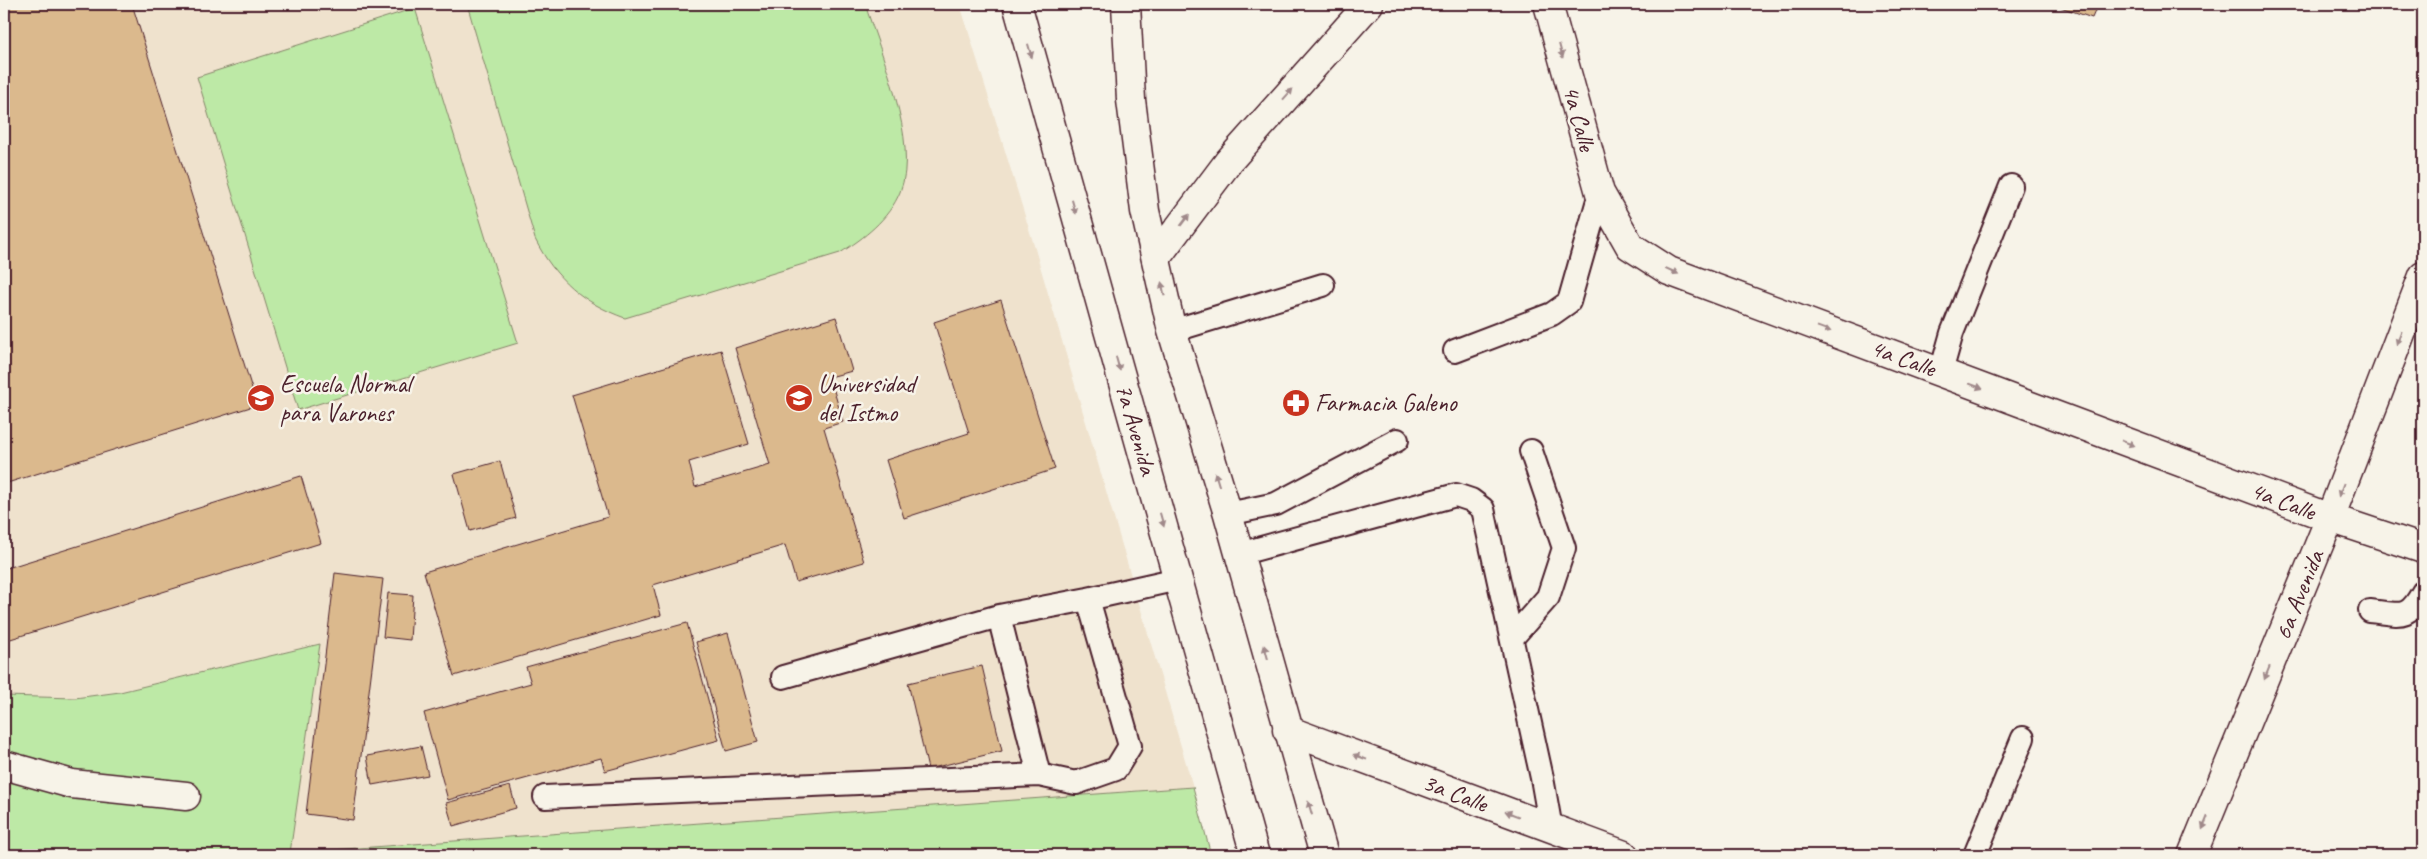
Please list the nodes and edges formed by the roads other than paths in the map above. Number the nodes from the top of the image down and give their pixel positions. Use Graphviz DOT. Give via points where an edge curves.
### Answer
graph roads {
  1 [pos="1017,4"];
  2 [pos="1126,4"];
  3 [pos="1369,4"];
  4 [pos="1548,4"];
  5 [pos="2011,186"];
  6 [pos="1600,193"];
  7 [pos="1156,258"];
  8 [pos="2423,276"];
  9 [pos="1323,285"];
  10 [pos="1172,331"];
  11 [pos="1455,351"];
  12 [pos="1941,372"];
  13 [pos="1398,440"];
  14 [pos="1531,451"];
  15 [pos="1228,514"];
  16 [pos="2330,518"];
  17 [pos="2423,549"];
  18 [pos="1239,554"];
  19 [pos="1178,579"];
  20 [pos="2423,592"];
  21 [pos="1088,599"];
  22 [pos="2370,611"];
  23 [pos="999,616"];
  24 [pos="1512,638"];
  25 [pos="783,677"];
  26 [pos="1287,730"];
  27 [pos="2023,738"];
  28 [pos="4,765"];
  29 [pos="1039,775"];
  30 [pos="186,796"];
  31 [pos="545,797"];
  32 [pos="1551,829"];
  33 [pos="1255,855"];
  34 [pos="1324,855"];
  35 [pos="1624,855"];
  36 [pos="1975,855"];
  37 [pos="2192,855"];
  1 -- 19 [label="street, 7a Avenida, one-way"];
  2 -- 7 [label="street" via="1131,100 1145,211"];
  7 -- 3 [label="street, one-way" via="1229,161"];
  4 -- 6 [label="street, 4a Calle, one-way"];
  5 -- 12 [label="lane" via="1952,334"];
  6 -- 11 [label="lane" via="1570,302 1552,314"];
  6 -- 12 [label="street, 4a Calle, one-way" via="1630,246 1669,271"];
  10 -- 7 [label="street, one-way"];
  8 -- 16 [label="street, 6a Avenida, one-way"];
  9 -- 10 [label="lane"];
  15 -- 10 [label="street, one-way"];
  12 -- 16 [label="street, 4a Calle, one-way"];
  13 -- 15 [label="lane" via="1276,504"];
  14 -- 24 [label="lane" via="1564,548 1548,597"];
  15 -- 18 [label="street"];
  16 -- 17 [label="street, 4a Calle"];
  16 -- 37 [label="street, 6a Avenida, one-way"];
  18 -- 24 [label="lane" via="1456,495 1483,509"];
  26 -- 18 [label="street, one-way"];
  19 -- 21 [label="lane"];
  19 -- 33 [label="street, 7a Avenida"];
  20 -- 22 [label="lane" via="2412,611 2402,614"];
  21 -- 23 [label="lane"];
  21 -- 29 [label="lane" via="1130,746 1116,769 1076,783"];
  23 -- 25 [label="lane"];
  23 -- 29 [label="lane"];
  24 -- 32 [label="lane"];
  32 -- 26 [label="street, 3a Calle, one-way"];
  34 -- 26 [label="street, one-way"];
  27 -- 36 [label="lane"];
  28 -- 30 [label="street" via="72,784"];
  29 -- 31 [label="lane"];
  32 -- 35 [label="street, 3a Calle"];
}
